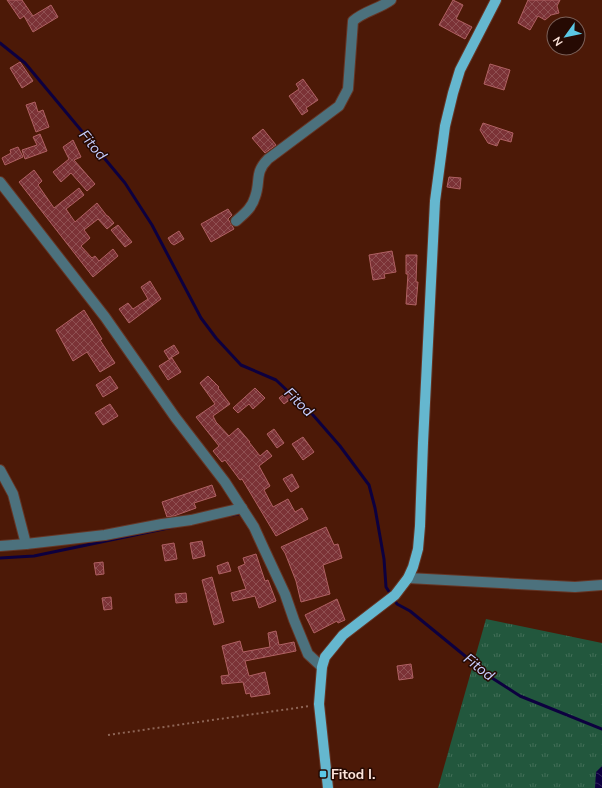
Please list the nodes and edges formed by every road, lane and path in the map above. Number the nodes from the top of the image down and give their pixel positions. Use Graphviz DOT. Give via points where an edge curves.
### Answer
graph roads {
  1 [pos="391,0"];
  2 [pos="496,0"];
  3 [pos="0,182"];
  4 [pos="236,222"];
  5 [pos="0,470"];
  6 [pos="242,508"];
  7 [pos="26,544"];
  8 [pos="0,546"];
  9 [pos="408,578"];
  10 [pos="602,585"];
  11 [pos="322,668"];
  12 [pos="319,704"];
  13 [pos="108,735"];
  14 [pos="328,788"];
  1 -- 4 [label="street" via="360,15 353,22 348,89 339,106 268,159 262,166 256,196 250,208"];
  2 -- 9 [label="main road" via="460,70 445,126 435,201 420,526 418,549"];
  3 -- 6 [label="street" via="105,317"];
  5 -- 7 [label="street" via="13,494"];
  6 -- 7 [label="street" via="105,535"];
  6 -- 11 [label="street" via="254,527 285,594 308,654"];
  7 -- 8 [label="street"];
  9 -- 10 [label="street" via="575,587"];
  9 -- 11 [label="main road" via="392,598 339,639 325,657"];
  11 -- 12 [label="main road"];
  12 -- 13 [label="path"];
  12 -- 14 [label="main road"];
}
